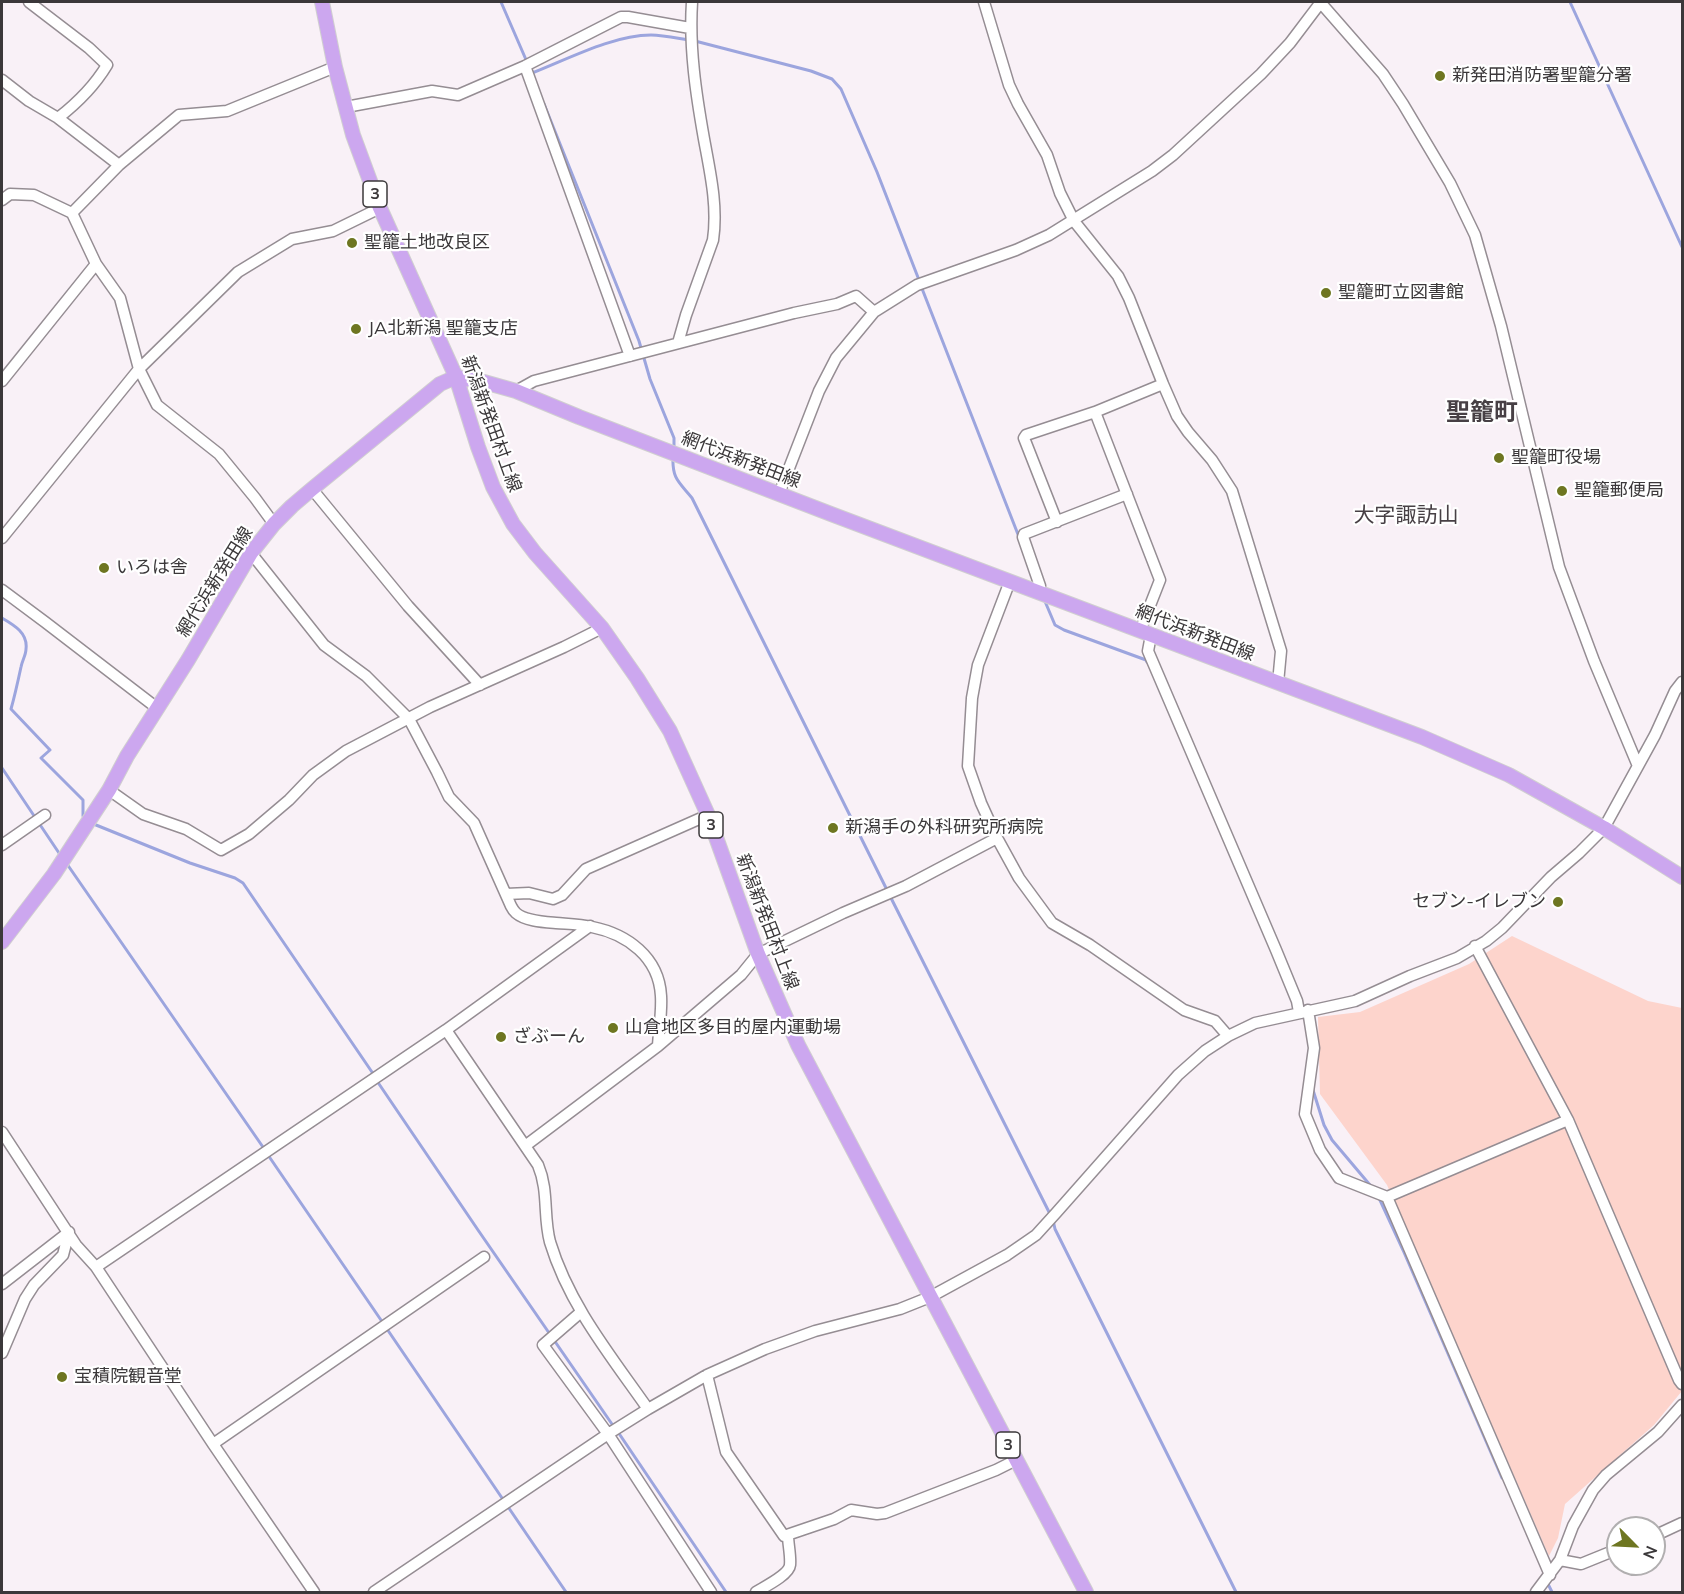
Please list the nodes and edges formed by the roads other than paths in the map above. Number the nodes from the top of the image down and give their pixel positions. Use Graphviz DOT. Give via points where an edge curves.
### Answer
graph roads {
  1 [pos="30,2"];
  2 [pos="322,2"];
  3 [pos="692,2"];
  4 [pos="984,2"];
  5 [pos="1321,2"];
  6 [pos="690,28"];
  7 [pos="525,66"];
  8 [pos="335,68"];
  9 [pos="2,80"];
  10 [pos="346,107"];
  11 [pos="58,118"];
  12 [pos="119,165"];
  13 [pos="2,200"];
  14 [pos="380,208"];
  15 [pos="72,213"];
  16 [pos="1074,220"];
  17 [pos="96,264"];
  18 [pos="874,312"];
  19 [pos="678,343"];
  20 [pos="630,356"];
  21 [pos="139,369"];
  22 [pos="456,377"];
  23 [pos="2,381"];
  24 [pos="1163,384"];
  25 [pos="516,391"];
  26 [pos="1095,412"];
  27 [pos="312,489"];
  28 [pos="779,494"];
  29 [pos="1127,494"];
  30 [pos="1057,522"];
  31 [pos="274,525"];
  32 [pos="2,538"];
  33 [pos="251,553"];
  34 [pos="1010,581"];
  35 [pos="2,590"];
  36 [pos="1038,592"];
  37 [pos="602,628"];
  38 [pos="1145,633"];
  39 [pos="1683,682"];
  40 [pos="1278,683"];
  41 [pos="480,685"];
  42 [pos="157,708"];
  43 [pos="409,719"];
  44 [pos="1638,766"];
  45 [pos="109,790"];
  46 [pos="45,815"];
  47 [pos="708,815"];
  48 [pos="1604,828"];
  49 [pos="996,837"];
  50 [pos="2,845"];
  51 [pos="1683,878"];
  52 [pos="506,894"];
  53 [pos="590,926"];
  54 [pos="2,942"];
  55 [pos="1475,946"];
  56 [pos="758,954"];
  57 [pos="1304,1011"];
  58 [pos="446,1030"];
  59 [pos="1228,1036"];
  60 [pos="658,1046"];
  61 [pos="1568,1120"];
  62 [pos="2,1132"];
  63 [pos="525,1146"];
  64 [pos="1387,1197"];
  65 [pos="69,1232"];
  66 [pos="484,1257"];
  67 [pos="96,1267"];
  68 [pos="2,1284"];
  69 [pos="930,1297"];
  70 [pos="581,1312"];
  71 [pos="2,1353"];
  72 [pos="706,1374"];
  73 [pos="1683,1384"];
  74 [pos="1683,1405"];
  75 [pos="648,1409"];
  76 [pos="608,1434"];
  77 [pos="213,1444"];
  78 [pos="1016,1460"];
  79 [pos="1683,1523"];
  80 [pos="1666,1531"];
  81 [pos="788,1534"];
  82 [pos="1606,1554"];
  83 [pos="1560,1560"];
  84 [pos="1550,1575"];
  85 [pos="314,1593"];
  86 [pos="374,1593"];
  87 [pos="711,1593"];
  88 [pos="756,1593"];
  89 [pos="1086,1593"];
  90 [pos="1536,1593"];
  1 -- 11 [label="street" via="107,65"];
  2 -- 8 [label="main road, 新潟新発田村上線 / 3"];
  3 -- 6 [label="street"];
  4 -- 16 [label="street" via="1009,85 1047,155"];
  5 -- 16 [label="street" via="1290,44 1261,74 1173,155"];
  5 -- 44 [label="street" via="1383,74 1403,104 1450,183 1475,235 1559,567"];
  6 -- 7 [label="street" via="621,17"];
  6 -- 19 [label="street" via="715,227"];
  7 -- 10 [label="street" via="458,94 432,91"];
  7 -- 20 [label="street"];
  8 -- 10 [label="main road, 新潟新発田村上線 / 3"];
  8 -- 12 [label="street" via="227,111 179,115"];
  9 -- 11 [label="street"];
  10 -- 14 [label="main road, 新潟新発田村上線 / 3"];
  11 -- 12 [label="street"];
  12 -- 15 [label="street"];
  13 -- 15 [label="street" via="10,194 34,195"];
  14 -- 21 [label="street" via="333,231 292,239 238,272"];
  14 -- 22 [label="main road, 新潟新発田村上線 / 3"];
  15 -- 17 [label="street"];
  16 -- 18 [label="street" via="1016,250 917,285"];
  16 -- 24 [label="street" via="1118,276"];
  17 -- 21 [label="street" via="120,298"];
  17 -- 23 [label="street"];
  18 -- 19 [label="street" via="856,296"];
  18 -- 28 [label="street" via="836,358 823,382"];
  19 -- 20 [label="street"];
  20 -- 25 [label="street" via="534,381"];
  21 -- 31 [label="street" via="158,405 219,454"];
  21 -- 32 [label="street"];
  22 -- 25 [label="main road, 網代浜新発田線"];
  22 -- 27 [label="main road, 網代浜新発田線" via="440,384"];
  22 -- 37 [label="main road, 新潟新発田村上線 / 3" via="493,487 513,524"];
  24 -- 26 [label="street"];
  24 -- 40 [label="street" via="1177,416 1232,491 1281,651"];
  25 -- 28 [label="main road, 網代浜新発田線"];
  26 -- 29 [label="street"];
  26 -- 30 [label="street" via="1024,438"];
  27 -- 31 [label="main road, 網代浜新発田線"];
  27 -- 41 [label="street" via="408,606"];
  28 -- 34 [label="main road, 網代浜新発田線"];
  29 -- 30 [label="street"];
  29 -- 38 [label="street" via="1160,580"];
  30 -- 36 [label="street" via="1023,537 1040,586"];
  31 -- 33 [label="main road, 網代浜新発田線"];
  33 -- 42 [label="main road, 網代浜新発田線"];
  33 -- 43 [label="street" via="324,645 366,676"];
  34 -- 36 [label="main road, 網代浜新発田線"];
  34 -- 49 [label="street" via="978,665 968,766"];
  35 -- 42 [label="street"];
  36 -- 38 [label="main road, 網代浜新発田線"];
  37 -- 41 [label="street"];
  37 -- 47 [label="main road, 新潟新発田村上線 / 3" via="670,731"];
  38 -- 40 [label="main road, 網代浜新発田線"];
  38 -- 57 [label="street" via="1148,651"];
  39 -- 44 [label="street" via="1675,690"];
  40 -- 48 [label="main road, 網代浜新発田線" via="1454,750 1509,775"];
  41 -- 43 [label="street"];
  42 -- 45 [label="main road, 網代浜新発田線"];
  43 -- 45 [label="street" via="346,751 249,834 221,850 186,829 143,814"];
  43 -- 52 [label="street" via="449,797 474,823"];
  44 -- 48 [label="street"];
  45 -- 54 [label="main road, 網代浜新発田線" via="54,874"];
  46 -- 50 [label="street"];
  47 -- 52 [label="street" via="586,869 562,895 553,899 529,892"];
  47 -- 56 [label="main road, 新潟新発田村上線 / 3"];
  48 -- 51 [label="main road, 網代浜新発田線"];
  48 -- 55 [label="street" via="1502,928"];
  49 -- 56 [label="street" via="906,886"];
  49 -- 59 [label="street" via="1019,878 1053,922 1184,1010 1215,1021"];
  52 -- 53 [label="street" via="517,914 526,918"];
  53 -- 58 [label="street"];
  53 -- 60 [label="street" via="622,936 649,959 661,996"];
  55 -- 57 [label="street" via="1457,958 1355,1001"];
  55 -- 61 [label="street"];
  56 -- 60 [label="street" via="741,975"];
  56 -- 69 [label="main road, 新潟新発田村上線 / 3" via="798,1045"];
  57 -- 59 [label="street" via="1255,1023"];
  57 -- 64 [label="street" via="1314,1048 1305,1114 1320,1150 1339,1179"];
  58 -- 63 [label="street"];
  58 -- 67 [label="street"];
  59 -- 69 [label="street" via="1178,1075 1036,1235"];
  60 -- 63 [label="street"];
  61 -- 64 [label="street"];
  61 -- 73 [label="street"];
  62 -- 65 [label="street"];
  63 -- 70 [label="street" via="542,1174 550,1242"];
  64 -- 84 [label="street"];
  65 -- 67 [label="street"];
  65 -- 68 [label="street"];
  65 -- 71 [label="street" via="63,1255 25,1299"];
  66 -- 77 [label="street"];
  67 -- 77 [label="street"];
  69 -- 72 [label="street" via="805,1335"];
  69 -- 78 [label="main road, 新潟新発田村上線 / 3"];
  70 -- 75 [label="street"];
  70 -- 76 [label="street" via="543,1345"];
  72 -- 75 [label="street"];
  72 -- 81 [label="street" via="726,1452 784,1536"];
  74 -- 83 [label="street" via="1593,1490"];
  75 -- 76 [label="street"];
  76 -- 86 [label="street"];
  76 -- 87 [label="street"];
  77 -- 85 [label="street"];
  78 -- 81 [label="street" via="885,1513 851,1510"];
  78 -- 89 [label="main road, 新潟新発田村上線 / 3"];
  79 -- 80 [label="street"];
  81 -- 88 [label="street" via="789,1569"];
  82 -- 83 [label="street" via="1581,1564"];
  83 -- 84 [label="street"];
  84 -- 90 [label="street"];
}
